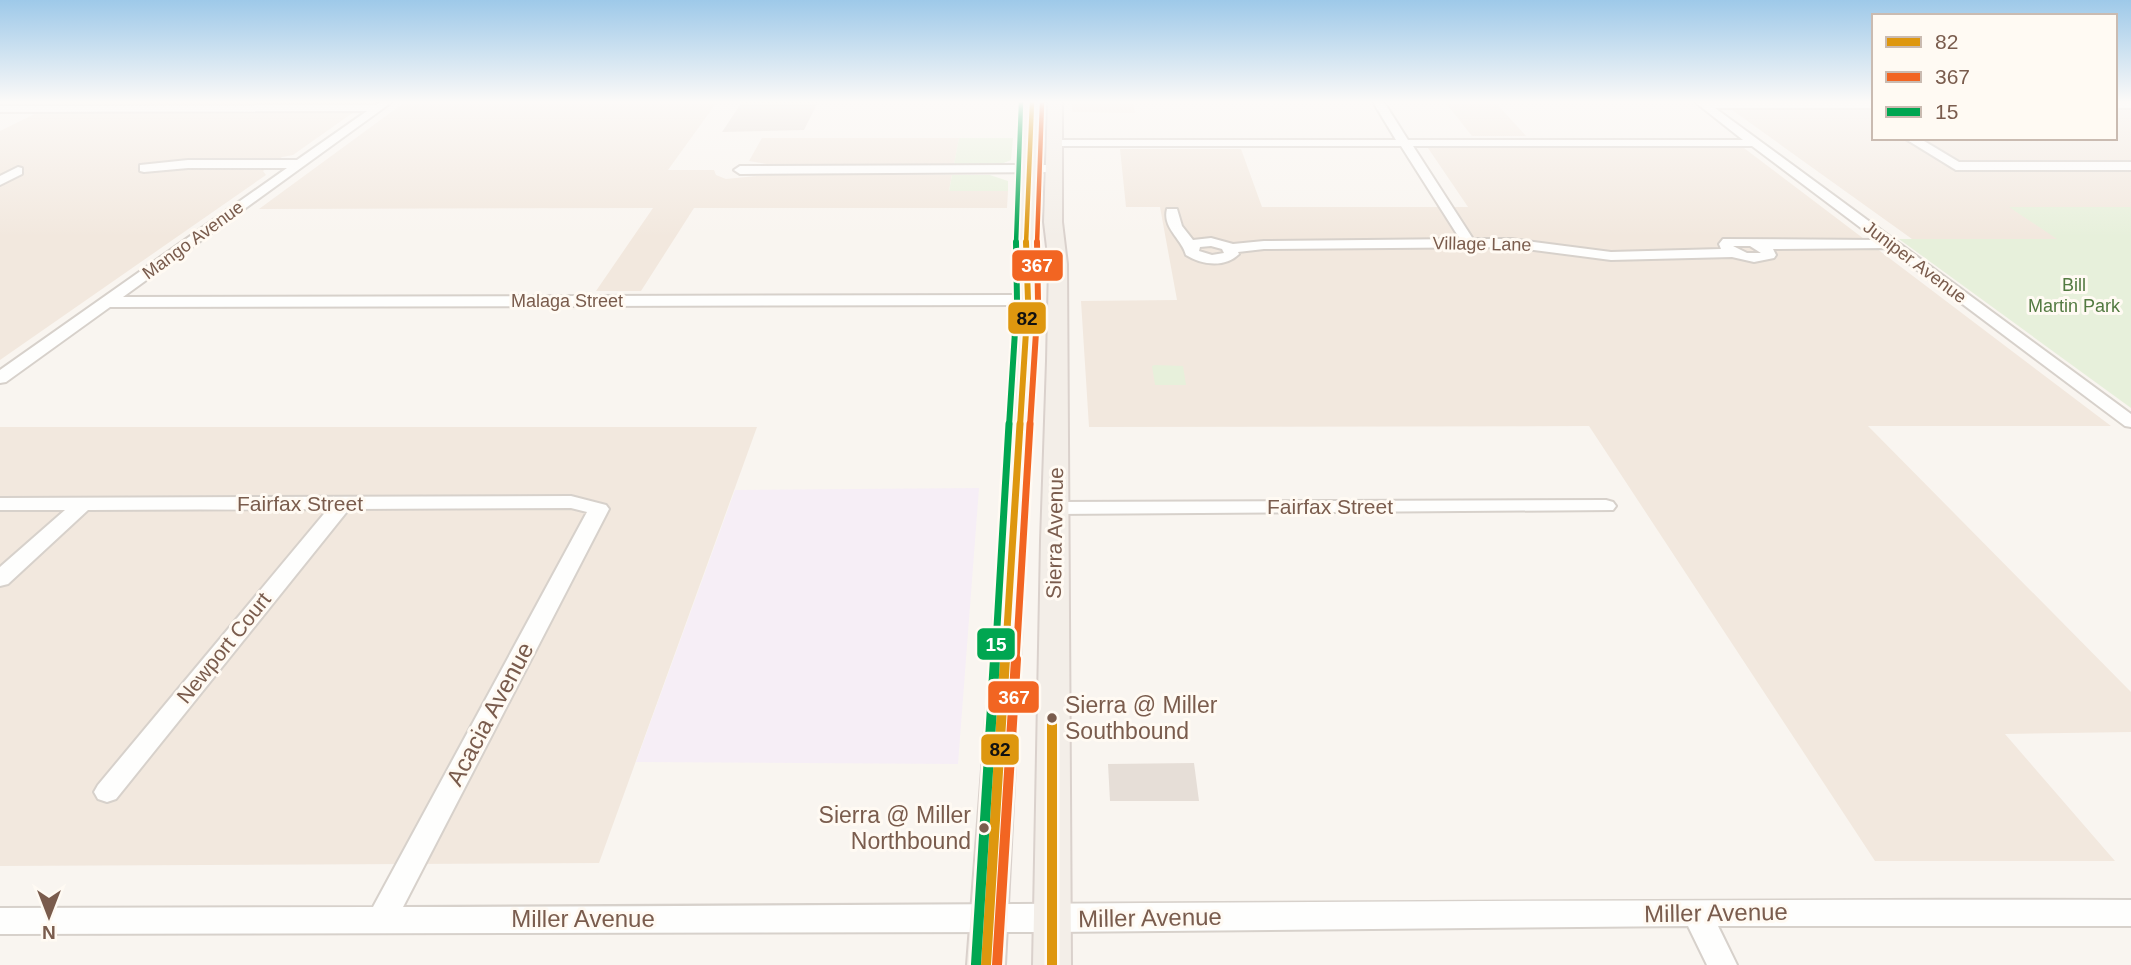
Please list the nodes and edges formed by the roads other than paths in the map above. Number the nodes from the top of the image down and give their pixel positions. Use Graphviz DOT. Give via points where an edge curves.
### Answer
graph roads {
  1 [pos="324,147"];
  2 [pos="1042,147"];
  3 [pos="1047,147"];
  4 [pos="1324,147"];
  5 [pos="1407,147"];
  6 [pos="1759,147"];
  7 [pos="1925,147"];
  8 [pos="1045,161"];
  9 [pos="300,164"];
  10 [pos="2131,166"];
  11 [pos="144,168"];
  12 [pos="0,169"];
  13 [pos="740,170"];
  14 [pos="0,181"];
  15 [pos="1172,212"];
  16 [pos="1469,243"];
  17 [pos="1891,244"];
  18 [pos="1028,300"];
  19 [pos="107,302"];
  20 [pos="0,361"];
  21 [pos="24,361"];
  22 [pos="0,378"];
  23 [pos="2131,422"];
  24 [pos="0,504"];
  25 [pos="83,504"];
  26 [pos="342,504"];
  27 [pos="1606,506"];
  28 [pos="1055,508"];
  29 [pos="599,509"];
  30 [pos="0,579"];
  31 [pos="107,792"];
  32 [pos="2131,913"];
  33 [pos="1697,914"];
  34 [pos="989,919"];
  35 [pos="1052,919"];
  36 [pos="381,920"];
  37 [pos="0,921"];
  38 [pos="986,965"];
  39 [pos="1052,965"];
  40 [pos="1722,965"];
  1 -- 9 [label="street, Mango Avenue"];
  2 -- 8 [label="main road, Sierra Avenue"];
  3 -- 8 [label="main road, Sierra Avenue"];
  4 -- 8 [label="street"];
  5 -- 16 [label="street"];
  6 -- 17 [label="street, Juniper Avenue"];
  7 -- 10 [label="street" via="1956,166"];
  8 -- 13 [label="street"];
  8 -- 18 [label="main road, Sierra Avenue" via="1026,231"];
  8 -- 28 [label="main road, Sierra Avenue" via="1058,264"];
  9 -- 11 [label="street"];
  9 -- 19 [label="street, Mango Avenue"];
  12 -- 14 [label="street" via="18,171"];
  15 -- 16 [label="street, Village Lane" via="1175,227 1194,255 1211,260 1229,257 1231,248 1264,245"];
  16 -- 17 [label="street, Village Lane" via="1544,246 1611,256 1733,253 1726,247 1728,242"];
  17 -- 23 [label="street, Juniper Avenue"];
  18 -- 19 [label="street, Malaga Street"];
  18 -- 34 [label="main road, Sierra Avenue"];
  19 -- 21 [label="street, Mango Avenue"];
  20 -- 21 [label="street"];
  21 -- 22 [label="street, Mango Avenue"];
  24 -- 25 [label="street, Fairfax Street"];
  25 -- 26 [label="street, Fairfax Street"];
  25 -- 30 [label="street"];
  26 -- 29 [label="street, Fairfax Street" via="571,502"];
  26 -- 31 [label="street, Newport Court"];
  27 -- 28 [label="street, Fairfax Street"];
  28 -- 35 [label="main road, Sierra Avenue"];
  29 -- 36 [label="street, Acacia Avenue"];
  32 -- 33 [label="street, Miller Avenue"];
  33 -- 35 [label="street, Miller Avenue"];
  33 -- 40 [label="street"];
  34 -- 35 [label="street, Miller Avenue"];
  34 -- 36 [label="street, Miller Avenue"];
  34 -- 38 [label="main road, Sierra Avenue"];
  35 -- 39 [label="main road, Sierra Avenue"];
  36 -- 37 [label="street, Miller Avenue"];
}
